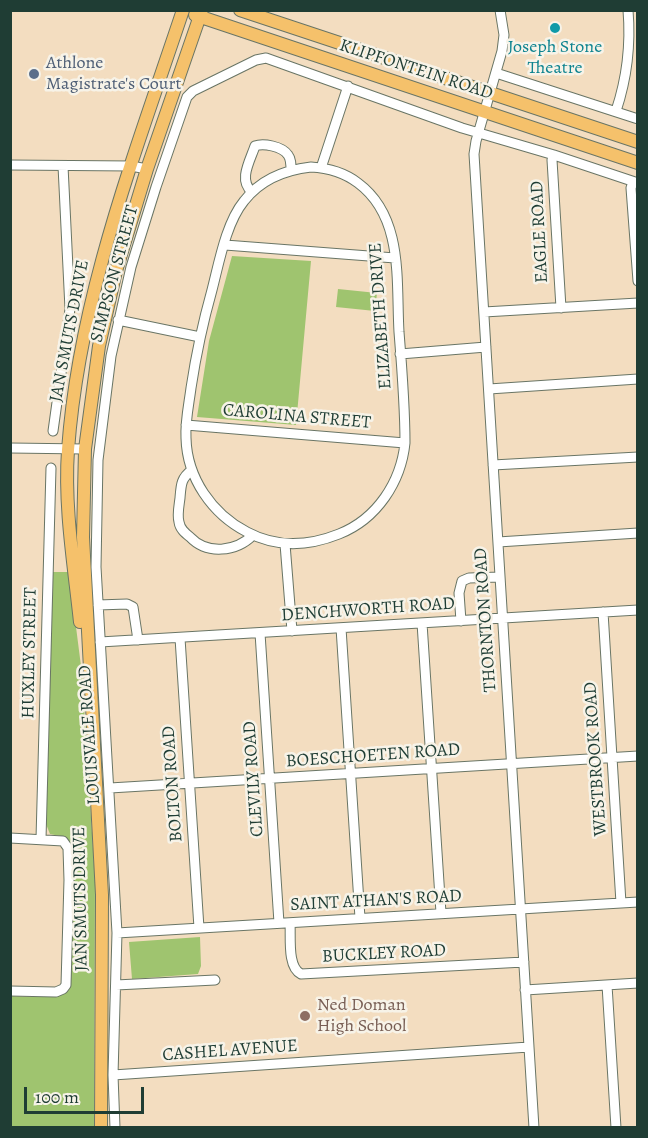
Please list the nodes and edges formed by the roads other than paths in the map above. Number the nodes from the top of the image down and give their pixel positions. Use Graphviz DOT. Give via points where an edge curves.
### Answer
graph roads {
  1 [pos="184,10"];
  2 [pos="240,10"];
  3 [pos="500,10"];
  4 [pos="627,10"];
  5 [pos="201,14"];
  6 [pos="496,73"];
  7 [pos="348,86"];
  8 [pos="491,93"];
  9 [pos="616,111"];
  10 [pos="485,112"];
  11 [pos="638,119"];
  12 [pos="479,133"];
  13 [pos="638,142"];
  14 [pos="554,155"];
  15 [pos="638,163"];
  16 [pos="10,165"];
  17 [pos="63,165"];
  18 [pos="131,166"];
  19 [pos="321,168"];
  20 [pos="147,169"];
  21 [pos="291,170"];
  22 [pos="635,183"];
  23 [pos="252,192"];
  24 [pos="225,245"];
  25 [pos="395,258"];
  26 [pos="638,281"];
  27 [pos="638,303"];
  28 [pos="561,308"];
  29 [pos="484,312"];
  30 [pos="118,320"];
  31 [pos="200,338"];
  32 [pos="486,347"];
  33 [pos="400,354"];
  34 [pos="638,379"];
  35 [pos="489,389"];
  36 [pos="186,425"];
  37 [pos="53,431"];
  38 [pos="405,443"];
  39 [pos="10,448"];
  40 [pos="68,448"];
  41 [pos="85,449"];
  42 [pos="638,457"];
  43 [pos="493,465"];
  44 [pos="51,468"];
  45 [pos="192,470"];
  46 [pos="638,533"];
  47 [pos="253,535"];
  48 [pos="498,542"];
  49 [pos="285,544"];
  50 [pos="500,577"];
  51 [pos="98,605"];
  52 [pos="638,610"];
  53 [pos="603,612"];
  54 [pos="503,618"];
  55 [pos="461,621"];
  56 [pos="423,623"];
  57 [pos="341,628"];
  58 [pos="292,632"];
  59 [pos="260,633"];
  60 [pos="180,638"];
  61 [pos="138,640"];
  62 [pos="100,642"];
  63 [pos="88,670"];
  64 [pos="638,756"];
  65 [pos="612,757"];
  66 [pos="512,764"];
  67 [pos="432,768"];
  68 [pos="351,773"];
  69 [pos="271,779"];
  70 [pos="189,783"];
  71 [pos="110,788"];
  72 [pos="10,838"];
  73 [pos="41,839"];
  74 [pos="638,902"];
  75 [pos="621,903"];
  76 [pos="520,909"];
  77 [pos="441,913"];
  78 [pos="360,918"];
  79 [pos="290,922"];
  80 [pos="279,923"];
  81 [pos="199,928"];
  82 [pos="117,933"];
  83 [pos="524,962"];
  84 [pos="215,980"];
  85 [pos="638,983"];
  86 [pos="116,985"];
  87 [pos="607,985"];
  88 [pos="525,990"];
  89 [pos="10,991"];
  90 [pos="529,1047"];
  91 [pos="113,1075"];
  92 [pos="101,1128"];
  93 [pos="115,1128"];
  94 [pos="534,1128"];
  95 [pos="616,1128"];
  1 -- 5 [label="main road, KLIPFONTEIN ROAD"];
  1 -- 18 [label="main road, JAN SMUTS DRIVE"];
  2 -- 8 [label="main road, KLIPFONTEIN ROAD"];
  3 -- 6 [label="street, THORNTON ROAD" via="504,35"];
  4 -- 9 [label="street" via="629,50"];
  5 -- 10 [label="main road, KLIPFONTEIN ROAD"];
  5 -- 20 [label="main road, JAN SMUTS DRIVE"];
  6 -- 8 [label="street, THORNTON ROAD"];
  6 -- 9 [label="street"];
  7 -- 12 [label="street, SIMPSON STREET"];
  7 -- 19 [label="street"];
  7 -- 30 [label="street, SIMPSON STREET" via="263,58 190,93 156,187"];
  8 -- 10 [label="street, THORNTON ROAD"];
  8 -- 13 [label="main road, KLIPFONTEIN ROAD"];
  9 -- 11 [label="street"];
  10 -- 12 [label="street, THORNTON ROAD"];
  10 -- 15 [label="main road, KLIPFONTEIN ROAD"];
  12 -- 14 [label="street, SIMPSON STREET"];
  12 -- 29 [label="street, THORNTON ROAD" via="474,154"];
  14 -- 22 [label="street, SIMPSON STREET"];
  14 -- 28 [label="street, EAGLE ROAD"];
  16 -- 17 [label="street"];
  17 -- 18 [label="street"];
  17 -- 37 [label="street" via="70,309"];
  18 -- 20 [label="street"];
  18 -- 40 [label="main road, JAN SMUTS DRIVE" via="91,302"];
  19 -- 21 [label="street, ELIZABETH DRIVE"];
  19 -- 25 [label="street, ELIZABETH DRIVE" via="355,180 375,198 390,226"];
  20 -- 41 [label="main road, JAN SMUTS DRIVE" via="106,308"];
  21 -- 23 [label="street, ELIZABETH DRIVE" via="274,176"];
  21 -- 23 [label="street" via="285,151 262,144 255,146 244,180"];
  22 -- 26 [label="street" via="631,188"];
  23 -- 24 [label="street, ELIZABETH DRIVE" via="236,213"];
  24 -- 25 [label="street"];
  24 -- 31 [label="street, ELIZABETH DRIVE"];
  25 -- 33 [label="street, ELIZABETH DRIVE"];
  27 -- 28 [label="street"];
  28 -- 29 [label="street"];
  29 -- 32 [label="street, THORNTON ROAD"];
  30 -- 31 [label="street"];
  30 -- 51 [label="street, SIMPSON STREET" via="98,460"];
  31 -- 36 [label="street, ELIZABETH DRIVE"];
  32 -- 33 [label="street"];
  32 -- 35 [label="street, THORNTON ROAD"];
  33 -- 38 [label="street, ELIZABETH DRIVE"];
  34 -- 35 [label="street"];
  35 -- 43 [label="street, THORNTON ROAD"];
  36 -- 38 [label="street, CAROLINA STREET"];
  36 -- 45 [label="street, ELIZABETH DRIVE"];
  38 -- 49 [label="street, ELIZABETH DRIVE" via="393,486 367,517 323,540"];
  39 -- 40 [label="street"];
  40 -- 41 [label="street"];
  40 -- 63 [label="main road, JAN SMUTS DRIVE" via="70,538"];
  41 -- 63 [label="main road, JAN SMUTS DRIVE" via="83,537"];
  42 -- 43 [label="street"];
  43 -- 48 [label="street, THORNTON ROAD"];
  44 -- 73 [label="street, HUXLEY STREET"];
  45 -- 47 [label="street, ELIZABETH DRIVE" via="212,505 227,520"];
  45 -- 47 [label="street" via="181,483 178,517 182,530 208,549 237,547"];
  46 -- 48 [label="street"];
  47 -- 49 [label="street, ELIZABETH DRIVE"];
  48 -- 50 [label="street, THORNTON ROAD"];
  49 -- 58 [label="street"];
  50 -- 54 [label="street, THORNTON ROAD"];
  50 -- 55 [label="street" via="462,581"];
  51 -- 61 [label="street" via="133,607"];
  51 -- 62 [label="street, SIMPSON STREET"];
  52 -- 53 [label="street, DENCHWORTH ROAD"];
  53 -- 54 [label="street, DENCHWORTH ROAD"];
  53 -- 65 [label="street, WESTBROOK ROAD"];
  54 -- 55 [label="street, DENCHWORTH ROAD"];
  54 -- 66 [label="street, THORNTON ROAD"];
  55 -- 56 [label="street, DENCHWORTH ROAD"];
  56 -- 57 [label="street, DENCHWORTH ROAD"];
  56 -- 67 [label="street"];
  57 -- 58 [label="street, DENCHWORTH ROAD"];
  57 -- 68 [label="street"];
  58 -- 59 [label="street, DENCHWORTH ROAD"];
  59 -- 60 [label="street, DENCHWORTH ROAD"];
  59 -- 69 [label="street, CLEVILY ROAD"];
  60 -- 61 [label="street, DENCHWORTH ROAD"];
  60 -- 70 [label="street, BOLTON ROAD"];
  61 -- 62 [label="street, DENCHWORTH ROAD"];
  62 -- 71 [label="street, LOUISVALE ROAD"];
  63 -- 92 [label="main road, JAN SMUTS DRIVE" via="102,895"];
  64 -- 65 [label="street, BOESCHOETEN ROAD"];
  65 -- 66 [label="street, BOESCHOETEN ROAD"];
  65 -- 75 [label="street, WESTBROOK ROAD"];
  66 -- 67 [label="street, BOESCHOETEN ROAD"];
  66 -- 76 [label="street, THORNTON ROAD"];
  67 -- 68 [label="street, BOESCHOETEN ROAD"];
  67 -- 77 [label="street"];
  68 -- 69 [label="street, BOESCHOETEN ROAD"];
  68 -- 78 [label="street"];
  69 -- 70 [label="street, BOESCHOETEN ROAD"];
  69 -- 80 [label="street, CLEVILY ROAD"];
  70 -- 71 [label="street, BOESCHOETEN ROAD"];
  70 -- 81 [label="street, BOLTON ROAD"];
  71 -- 82 [label="street, LOUISVALE ROAD"];
  72 -- 73 [label="street"];
  73 -- 89 [label="street" via="61,840 68,848 66,984 58,992"];
  74 -- 75 [label="street, SAINT ATHAN'S ROAD"];
  75 -- 76 [label="street, SAINT ATHAN'S ROAD"];
  76 -- 77 [label="street, SAINT ATHAN'S ROAD"];
  76 -- 83 [label="street, THORNTON ROAD"];
  77 -- 78 [label="street, SAINT ATHAN'S ROAD"];
  78 -- 79 [label="street, SAINT ATHAN'S ROAD"];
  79 -- 80 [label="street, SAINT ATHAN'S ROAD"];
  79 -- 83 [label="street, BUCKLEY ROAD" via="292,964 301,974"];
  80 -- 81 [label="street, SAINT ATHAN'S ROAD"];
  81 -- 82 [label="street, SAINT ATHAN'S ROAD"];
  82 -- 86 [label="street, LOUISVALE ROAD"];
  83 -- 88 [label="street, THORNTON ROAD"];
  84 -- 86 [label="street"];
  85 -- 87 [label="street"];
  86 -- 91 [label="street, LOUISVALE ROAD"];
  87 -- 88 [label="street"];
  87 -- 95 [label="street"];
  88 -- 90 [label="street, THORNTON ROAD"];
  90 -- 91 [label="street, CASHEL AVENUE"];
  90 -- 94 [label="street, THORNTON ROAD"];
  91 -- 93 [label="street, LOUISVALE ROAD"];
}
